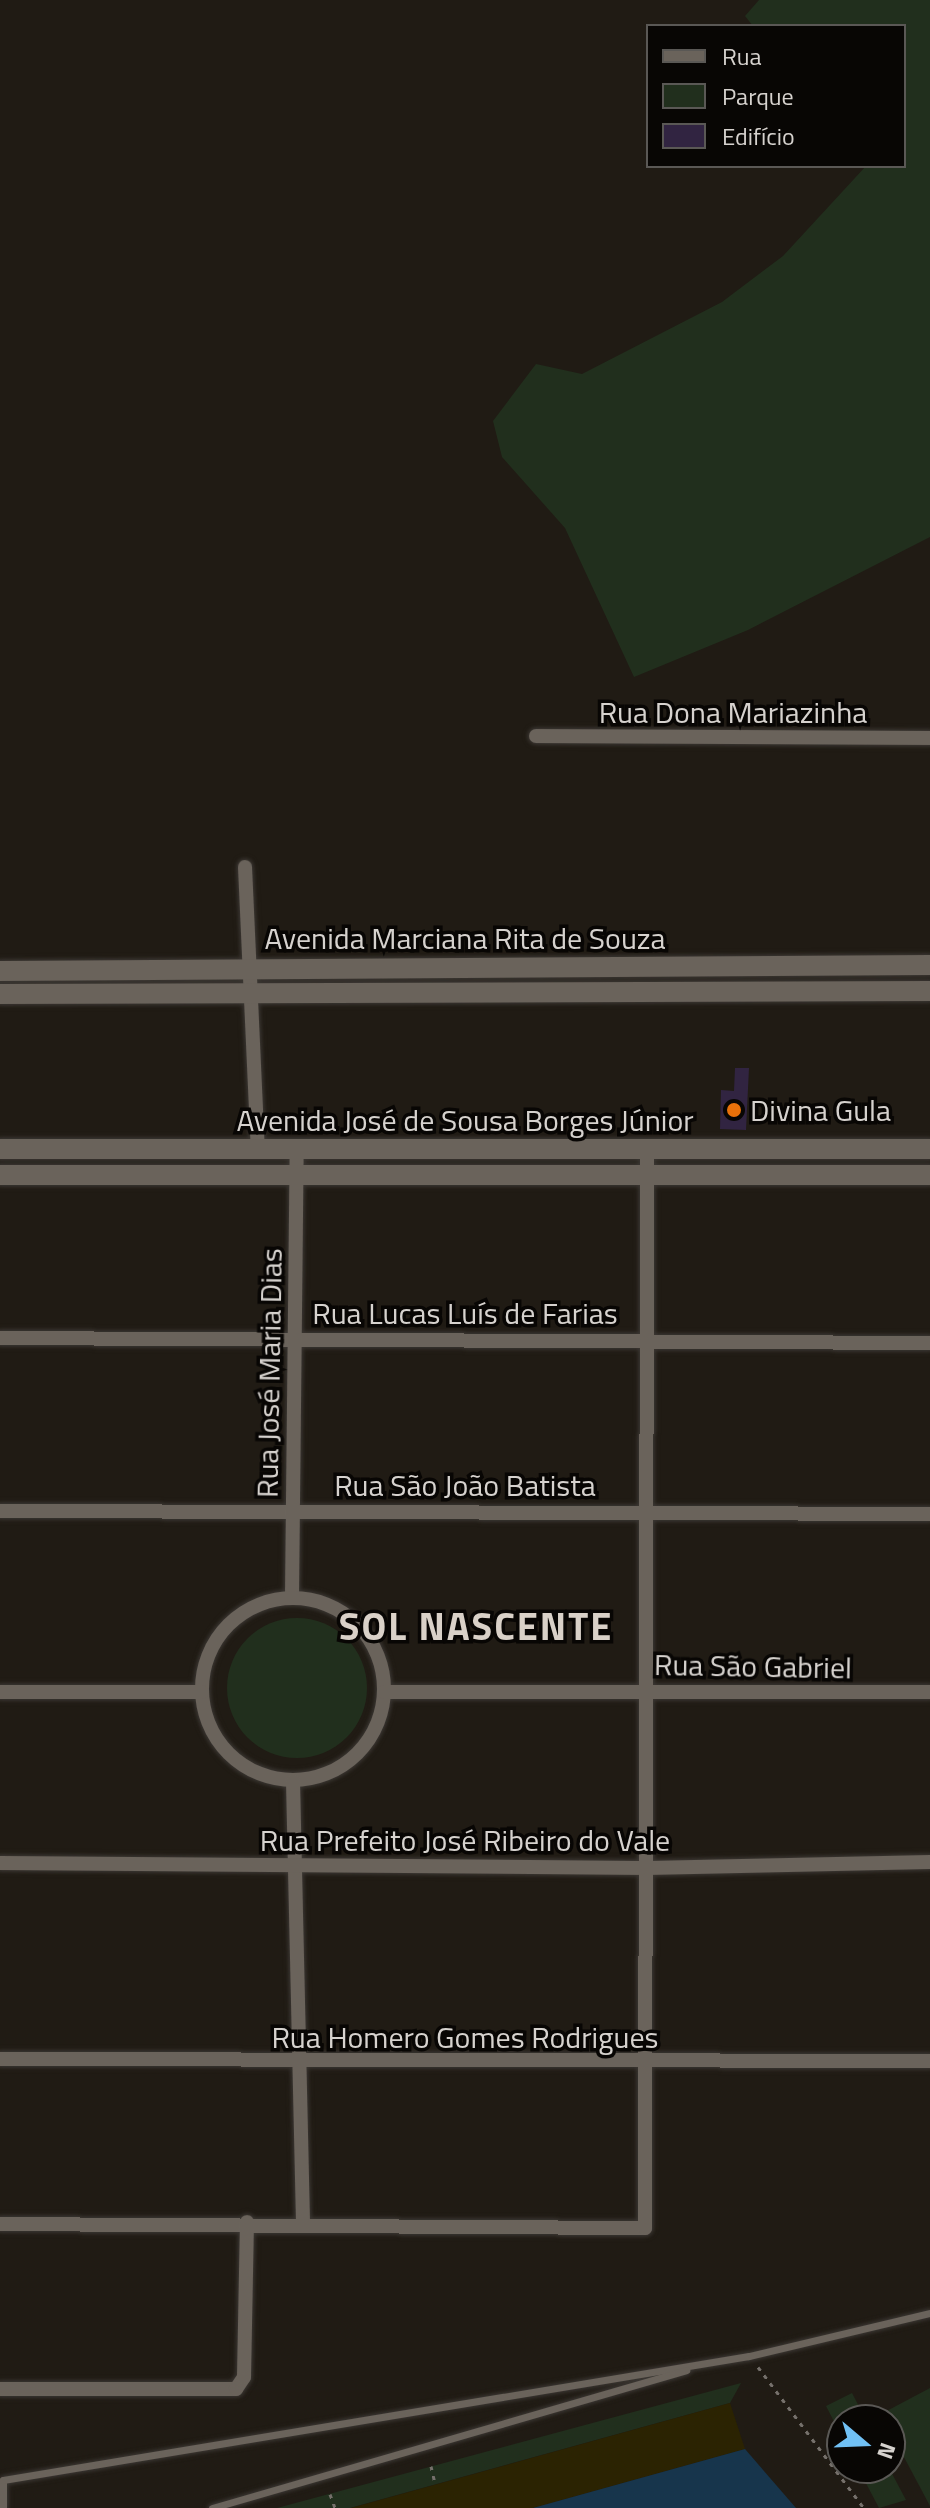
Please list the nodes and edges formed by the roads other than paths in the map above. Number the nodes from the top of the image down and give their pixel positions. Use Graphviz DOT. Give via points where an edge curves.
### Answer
graph roads {
  1 [pos="536,736"];
  2 [pos="930,738"];
  3 [pos="245,867"];
  4 [pos="930,965"];
  5 [pos="252,970"];
  6 [pos="0,971"];
  7 [pos="930,991"];
  8 [pos="253,993"];
  9 [pos="0,994"];
  10 [pos="0,1149"];
  11 [pos="297,1149"];
  12 [pos="647,1149"];
  13 [pos="930,1149"];
  14 [pos="258,1150"];
  15 [pos="0,1175"];
  16 [pos="297,1175"];
  17 [pos="647,1175"];
  18 [pos="930,1175"];
  19 [pos="0,1338"];
  20 [pos="296,1339"];
  21 [pos="647,1340"];
  22 [pos="930,1343"];
  23 [pos="647,1510"];
  24 [pos="0,1511"];
  25 [pos="293,1511"];
  26 [pos="930,1514"];
  27 [pos="292,1597"];
  28 [pos="647,1691"];
  29 [pos="0,1692"];
  30 [pos="202,1692"];
  31 [pos="384,1692"];
  32 [pos="930,1692"];
  33 [pos="293,1781"];
  34 [pos="930,1862"];
  35 [pos="0,1863"];
  36 [pos="296,1866"];
  37 [pos="647,1868"];
  38 [pos="0,2059"];
  39 [pos="930,2061"];
  40 [pos="302,2062"];
  41 [pos="647,2065"];
  42 [pos="247,2222"];
  43 [pos="303,2222"];
  44 [pos="0,2224"];
  45 [pos="930,2313"];
  46 [pos="718,2361"];
  47 [pos="0,2389"];
  48 [pos="3,2508"];
  49 [pos="212,2508"];
  1 -- 2 [label="street, Rua Dona Mariazinha"];
  3 -- 5 [label="street"];
  4 -- 5 [label="street, Avenida Marciana Rita de Souza"];
  5 -- 6 [label="street, Avenida Marciana Rita de Souza"];
  5 -- 8 [label="street"];
  7 -- 8 [label="street, Avenida Marciana Rita de Souza"];
  8 -- 9 [label="street, Avenida Marciana Rita de Souza"];
  8 -- 14 [label="street"];
  10 -- 14 [label="street, Avenida José de Sousa Borges Júnior"];
  11 -- 12 [label="street, Avenida José de Sousa Borges Júnior"];
  11 -- 14 [label="street, Avenida José de Sousa Borges Júnior"];
  11 -- 16 [label="street, Rua José Maria Dias"];
  12 -- 13 [label="street, Avenida José de Sousa Borges Júnior"];
  12 -- 17 [label="street"];
  15 -- 16 [label="street, Avenida José de Sousa Borges Júnior"];
  16 -- 17 [label="street, Avenida José de Sousa Borges Júnior"];
  16 -- 20 [label="street, Rua José Maria Dias"];
  17 -- 18 [label="street, Avenida José de Sousa Borges Júnior"];
  17 -- 21 [label="street"];
  19 -- 20 [label="street, Rua Lucas Luís de Farias"];
  20 -- 21 [label="street, Rua Lucas Luís de Farias"];
  20 -- 25 [label="street, Rua José Maria Dias"];
  21 -- 22 [label="street, Rua Lucas Luís de Farias"];
  21 -- 23 [label="street"];
  23 -- 25 [label="street, Rua São João Batista"];
  23 -- 26 [label="street, Rua São João Batista"];
  23 -- 28 [label="street"];
  24 -- 25 [label="street, Rua São João Batista"];
  25 -- 27 [label="street, Rua José Maria Dias"];
  27 -- 30 [label="street" via="264,1602 218,1636"];
  27 -- 31 [label="street" via="334,1608 368,1636"];
  28 -- 31 [label="street, Rua São Gabriel"];
  28 -- 32 [label="street, Rua São Gabriel"];
  28 -- 37 [label="street"];
  29 -- 30 [label="street"];
  30 -- 33 [label="street" via="206,1720 230,1754 266,1777"];
  31 -- 33 [label="street" via="366,1744 346,1763"];
  33 -- 36 [label="street"];
  34 -- 37 [label="street, Rua Prefeito José Ribeiro do Vale"];
  35 -- 36 [label="street, Rua Prefeito José Ribeiro do Vale"];
  36 -- 37 [label="street, Rua Prefeito José Ribeiro do Vale"];
  36 -- 40 [label="street"];
  37 -- 41 [label="street"];
  38 -- 40 [label="street, Rua Homero Gomes Rodrigues"];
  39 -- 41 [label="street, Rua Homero Gomes Rodrigues"];
  40 -- 41 [label="street, Rua Homero Gomes Rodrigues"];
  40 -- 43 [label="street"];
  41 -- 43 [label="street" via="647,2222 639,2230"];
  42 -- 43 [label="street"];
  42 -- 44 [label="street"];
  42 -- 47 [label="street" via="244,2377 236,2389"];
  45 -- 46 [label="lane"];
  46 -- 48 [label="lane" via="3,2480"];
  46 -- 49 [label="lane"];
}
